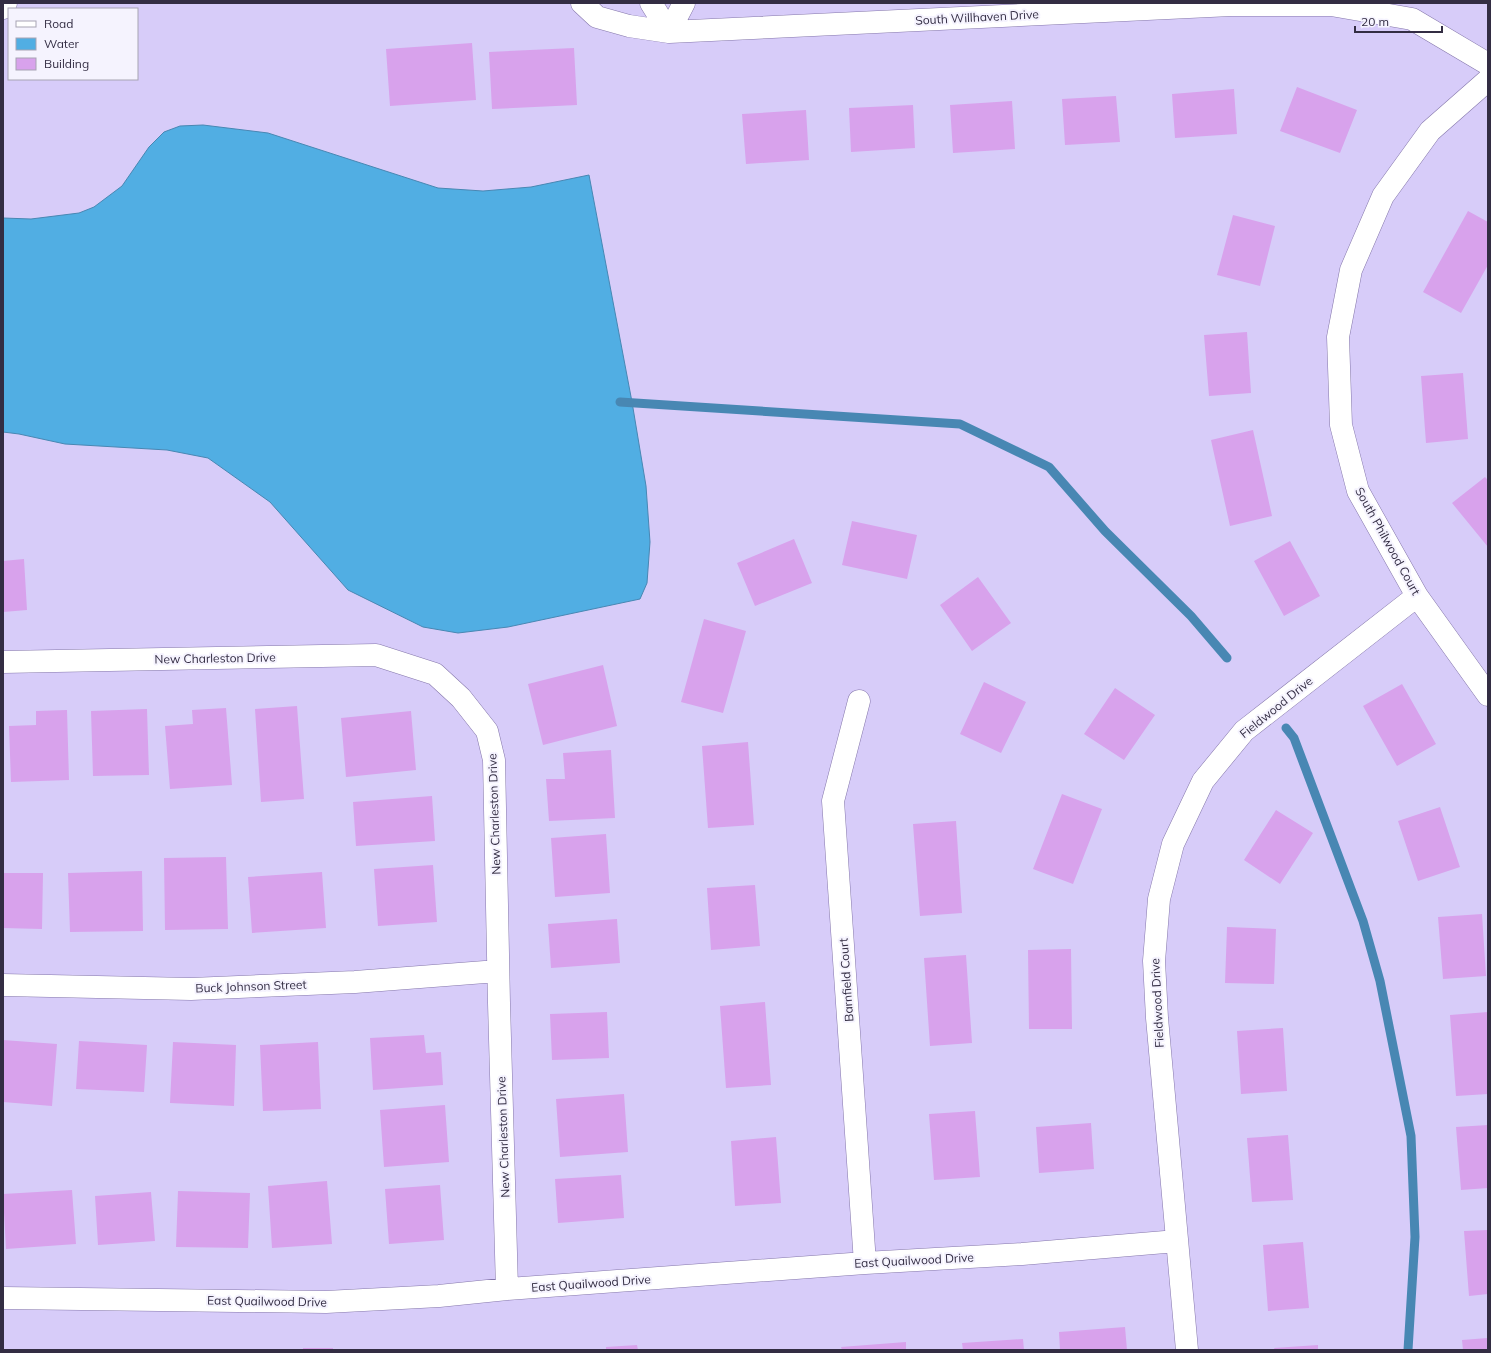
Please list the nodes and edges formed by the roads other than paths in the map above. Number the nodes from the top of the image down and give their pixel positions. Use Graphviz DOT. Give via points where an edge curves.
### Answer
graph roads {
  1 [pos="6,3"];
  2 [pos="582,3"];
  3 [pos="651,3"];
  4 [pos="684,3"];
  5 [pos="3,8"];
  6 [pos="670,32"];
  7 [pos="1488,64"];
  8 [pos="1488,80"];
  9 [pos="1417,596"];
  10 [pos="3,662"];
  11 [pos="1488,695"];
  12 [pos="859,701"];
  13 [pos="498,972"];
  14 [pos="3,985"];
  15 [pos="1178,1241"];
  16 [pos="865,1263"];
  17 [pos="507,1289"];
  18 [pos="3,1298"];
  19 [pos="1187,1350"];
  1 -- 5 [label="street"];
  2 -- 6 [label="street, South Willhaven Drive" via="596,17 629,26"];
  3 -- 6 [label="street"];
  4 -- 6 [label="street"];
  6 -- 7 [label="street, South Willhaven Drive" via="1231,4 1331,5 1412,19"];
  8 -- 9 [label="street, South Philwood Court" via="1430,131 1383,196 1351,270 1338,337 1342,426 1358,491"];
  9 -- 11 [label="street, South Philwood Court"];
  9 -- 15 [label="street, Fieldwood Drive" via="1244,731 1203,781 1173,844 1159,900 1154,961"];
  10 -- 13 [label="street, New Charleston Drive" via="376,656 434,674 461,698 487,731 494,760"];
  12 -- 16 [label="street, Barnfield Court" via="833,801"];
  13 -- 14 [label="street, Buck Johnson Street" via="355,982 191,989"];
  13 -- 17 [label="street, New Charleston Drive"];
  15 -- 16 [label="street, East Quailwood Drive" via="1022,1254"];
  15 -- 19 [label="street, Fieldwood Drive"];
  16 -- 17 [label="street, East Quailwood Drive"];
  17 -- 18 [label="street, East Quailwood Drive" via="439,1296 326,1302"];
}
